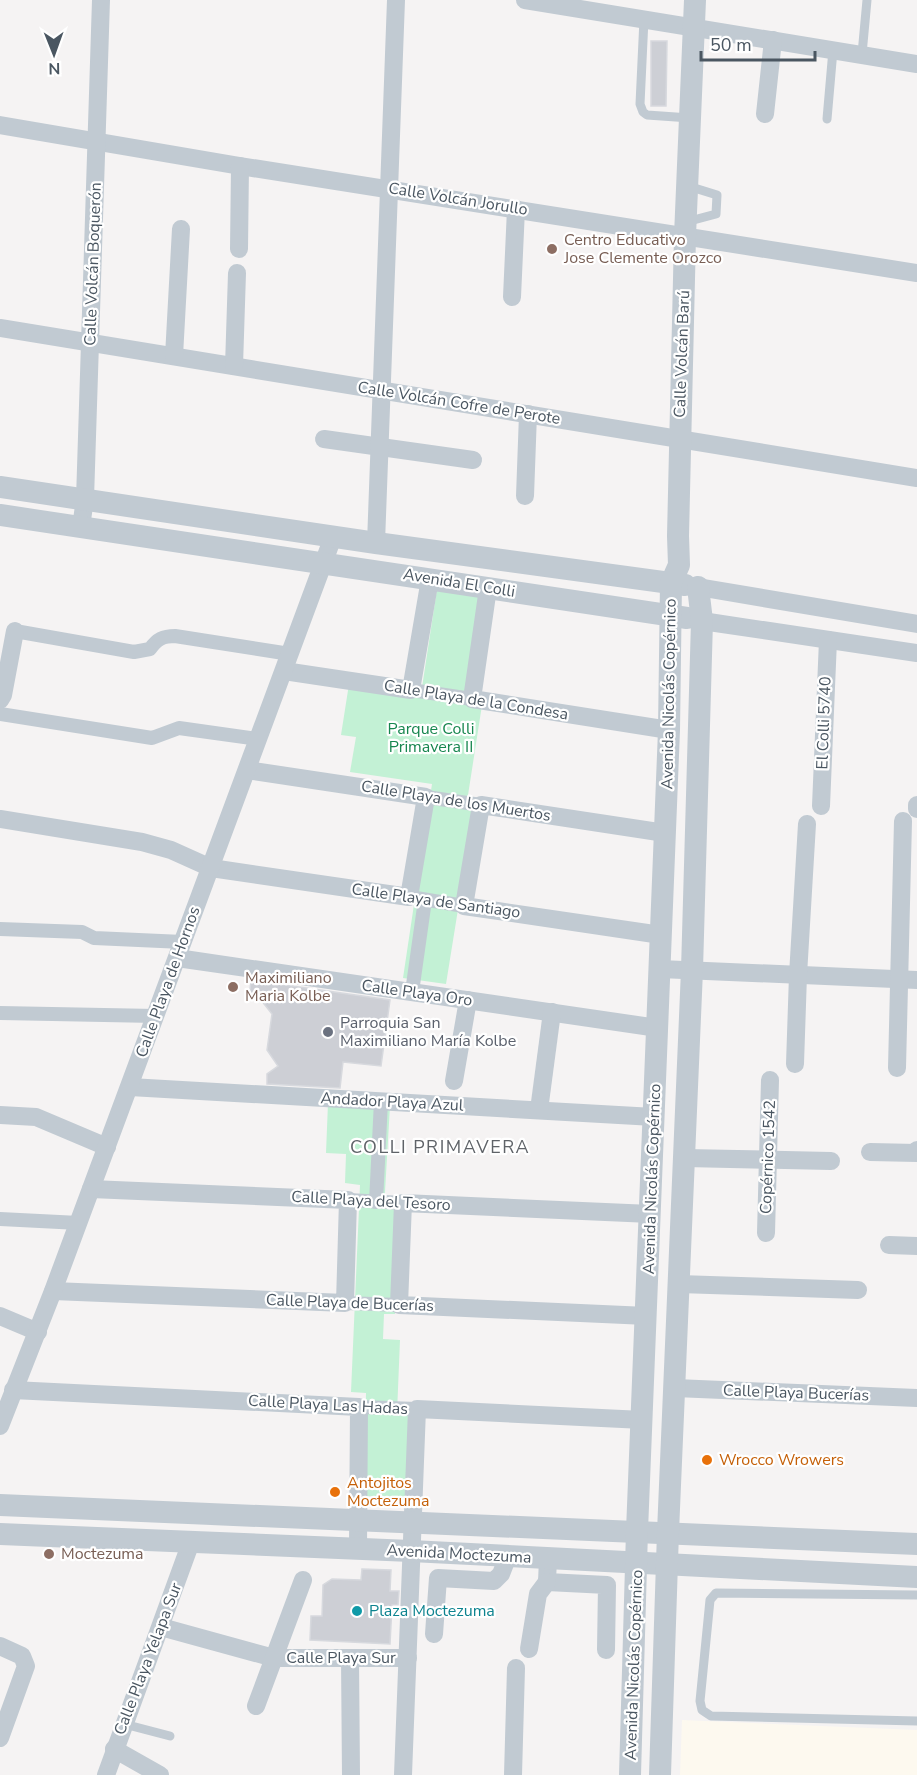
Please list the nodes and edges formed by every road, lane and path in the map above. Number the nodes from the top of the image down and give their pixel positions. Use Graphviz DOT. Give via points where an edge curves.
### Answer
graph roads {
  1 [pos="101,0"];
  2 [pos="396,0"];
  3 [pos="525,0"];
  4 [pos="695,0"];
  5 [pos="867,0"];
  6 [pos="644,19"];
  7 [pos="694,27"];
  8 [pos="773,40"];
  9 [pos="833,50"];
  10 [pos="862,54"];
  11 [pos="917,64"];
  12 [pos="765,114"];
  13 [pos="690,118"];
  14 [pos="827,118"];
  15 [pos="0,125"];
  16 [pos="97,141"];
  17 [pos="240,166"];
  18 [pos="389,188"];
  19 [pos="516,209"];
  20 [pos="181,229"];
  21 [pos="686,229"];
  22 [pos="239,249"];
  23 [pos="237,273"];
  24 [pos="917,273"];
  25 [pos="512,297"];
  26 [pos="0,328"];
  27 [pos="90,343"];
  28 [pos="174,356"];
  29 [pos="234,366"];
  30 [pos="381,390"];
  31 [pos="528,414"];
  32 [pos="324,439"];
  33 [pos="680,439"];
  34 [pos="380,446"];
  35 [pos="473,460"];
  36 [pos="917,478"];
  37 [pos="0,487"];
  38 [pos="525,496"];
  39 [pos="84,499"];
  40 [pos="0,514"];
  41 [pos="81,527"];
  42 [pos="333,537"];
  43 [pos="376,543"];
  44 [pos="323,563"];
  45 [pos="675,574"];
  46 [pos="430,579"];
  47 [pos="698,587"];
  48 [pos="488,588"];
  49 [pos="672,615"];
  50 [pos="702,621"];
  51 [pos="917,624"];
  52 [pos="15,631"];
  53 [pos="828,640"];
  54 [pos="917,653"];
  55 [pos="287,662"];
  56 [pos="411,690"];
  57 [pos="472,699"];
  58 [pos="0,700"];
  59 [pos="0,714"];
  60 [pos="669,730"];
  61 [pos="258,739"];
  62 [pos="247,770"];
  63 [pos="426,797"];
  64 [pos="481,805"];
  65 [pos="821,806"];
  66 [pos="912,812"];
  67 [pos="0,819"];
  68 [pos="807,824"];
  69 [pos="665,833"];
  70 [pos="211,868"];
  71 [pos="417,899"];
  72 [pos="464,906"];
  73 [pos="0,929"];
  74 [pos="661,935"];
  75 [pos="180,950"];
  76 [pos="660,969"];
  77 [pos="692,970"];
  78 [pos="798,975"];
  79 [pos="908,979"];
  80 [pos="412,992"];
  81 [pos="468,1000"];
  82 [pos="552,1012"];
  83 [pos="0,1013"];
  84 [pos="156,1016"];
  85 [pos="658,1028"];
  86 [pos="795,1064"];
  87 [pos="897,1068"];
  88 [pos="770,1080"];
  89 [pos="454,1081"];
  90 [pos="129,1086"];
  91 [pos="381,1101"];
  92 [pos="539,1110"];
  93 [pos="0,1115"];
  94 [pos="654,1117"];
  95 [pos="107,1147"];
  96 [pos="917,1150"];
  97 [pos="870,1152"];
  98 [pos="685,1158"];
  99 [pos="768,1160"];
  100 [pos="831,1161"];
  101 [pos="91,1189"];
  102 [pos="348,1200"];
  103 [pos="376,1202"];
  104 [pos="403,1203"];
  105 [pos="651,1214"];
  106 [pos="0,1219"];
  107 [pos="79,1223"];
  108 [pos="766,1233"];
  109 [pos="889,1245"];
  110 [pos="917,1246"];
  111 [pos="679,1284"];
  112 [pos="858,1290"];
  113 [pos="53,1291"];
  114 [pos="345,1303"];
  115 [pos="399,1305"];
  116 [pos="0,1316"];
  117 [pos="647,1316"];
  118 [pos="38,1332"];
  119 [pos="675,1388"];
  120 [pos="8,1397"];
  121 [pos="917,1398"];
  122 [pos="359,1407"];
  123 [pos="417,1409"];
  124 [pos="643,1420"];
  125 [pos="0,1426"];
  126 [pos="0,1505"];
  127 [pos="358,1521"];
  128 [pos="412,1523"];
  129 [pos="637,1531"];
  130 [pos="668,1532"];
  131 [pos="0,1534"];
  132 [pos="191,1542"];
  133 [pos="917,1544"];
  134 [pos="358,1549"];
  135 [pos="411,1551"];
  136 [pos="508,1556"];
  137 [pos="548,1558"];
  138 [pos="637,1562"];
  139 [pos="668,1563"];
  140 [pos="917,1577"];
  141 [pos="303,1580"];
  142 [pos="547,1582"];
  143 [pos="917,1595"];
  144 [pos="161,1627"];
  145 [pos="434,1634"];
  146 [pos="0,1646"];
  147 [pos="530,1649"];
  148 [pos="606,1650"];
  149 [pos="274,1658"];
  150 [pos="350,1658"];
  151 [pos="408,1658"];
  152 [pos="516,1668"];
  153 [pos="256,1706"];
  154 [pos="917,1721"];
  155 [pos="124,1724"];
  156 [pos="170,1736"];
  157 [pos="0,1738"];
  158 [pos="114,1749"];
  159 [pos="106,1775"];
  160 [pos="160,1775"];
  161 [pos="351,1775"];
  162 [pos="403,1775"];
  163 [pos="513,1775"];
  164 [pos="630,1775"];
  165 [pos="660,1775"];
  1 -- 16 [label="street, Calle Volcán Boquerón"];
  2 -- 18 [label="street"];
  3 -- 6 [label="street"];
  4 -- 7 [label="street, Calle Volcán Barú"];
  5 -- 10 [label="lane"];
  6 -- 7 [label="street"];
  6 -- 13 [label="lane" via="640,104 643,112"];
  7 -- 8 [label="street"];
  7 -- 13 [label="street, Calle Volcán Barú"];
  8 -- 9 [label="street"];
  8 -- 12 [label="street"];
  9 -- 10 [label="street"];
  9 -- 14 [label="lane"];
  10 -- 11 [label="street"];
  13 -- 21 [label="street, Calle Volcán Barú"];
  15 -- 16 [label="street, Calle Volcán Jorullo"];
  16 -- 17 [label="street, Calle Volcán Jorullo"];
  16 -- 27 [label="street, Calle Volcán Boquerón"];
  17 -- 18 [label="street, Calle Volcán Jorullo"];
  17 -- 22 [label="street"];
  18 -- 19 [label="street, Calle Volcán Jorullo"];
  18 -- 30 [label="street"];
  19 -- 21 [label="street, Calle Volcán Jorullo"];
  19 -- 25 [label="street"];
  20 -- 28 [label="street"];
  21 -- 24 [label="street, Calle Volcán Jorullo"];
  21 -- 33 [label="street, Calle Volcán Barú"];
  23 -- 29 [label="street"];
  26 -- 27 [label="street, Calle Volcán Cofre de Perote"];
  27 -- 28 [label="street, Calle Volcán Cofre de Perote"];
  27 -- 39 [label="street, Calle Volcán Boquerón"];
  28 -- 29 [label="street, Calle Volcán Cofre de Perote"];
  29 -- 30 [label="street, Calle Volcán Cofre de Perote"];
  30 -- 31 [label="street, Calle Volcán Cofre de Perote"];
  30 -- 34 [label="street"];
  31 -- 33 [label="street, Calle Volcán Cofre de Perote"];
  31 -- 38 [label="street"];
  32 -- 34 [label="street"];
  33 -- 36 [label="street, Calle Volcán Cofre de Perote"];
  33 -- 45 [label="street, Calle Volcán Barú"];
  34 -- 35 [label="street"];
  34 -- 43 [label="street"];
  37 -- 39 [label="street, Avenida El Colli"];
  39 -- 41 [label="street, Calle Volcán Boquerón"];
  39 -- 42 [label="street, Avenida El Colli"];
  40 -- 41 [label="street, Avenida El Colli"];
  41 -- 44 [label="street, Avenida El Colli"];
  42 -- 43 [label="street, Avenida El Colli"];
  42 -- 44 [label="street, Calle Playa de Hornos"];
  43 -- 45 [label="street, Avenida El Colli"];
  44 -- 46 [label="street, Avenida El Colli"];
  44 -- 55 [label="street, Calle Playa de Hornos"];
  45 -- 47 [label="street, Avenida El Colli"];
  45 -- 49 [label="street, Avenida Nicolás Copérnico"];
  46 -- 48 [label="street, Avenida El Colli"];
  46 -- 56 [label="street"];
  47 -- 50 [label="street, Avenida Nicolás Copérnico"];
  47 -- 51 [label="street, Avenida El Colli"];
  48 -- 49 [label="street, Avenida El Colli"];
  48 -- 57 [label="street"];
  49 -- 50 [label="street, Avenida El Colli"];
  49 -- 60 [label="street, Avenida Nicolás Copérnico"];
  50 -- 53 [label="street, Avenida El Colli"];
  50 -- 77 [label="street, Avenida Nicolás Copérnico"];
  52 -- 55 [label="street" via="134,652 150,649 156,640 175,636"];
  52 -- 58 [label="street"];
  53 -- 54 [label="street, Avenida El Colli"];
  53 -- 65 [label="street, El Colli 5740"];
  55 -- 56 [label="street, Calle Playa de la Condesa"];
  55 -- 61 [label="street, Calle Playa de Hornos"];
  56 -- 57 [label="street, Calle Playa de la Condesa"];
  57 -- 60 [label="street, Calle Playa de la Condesa"];
  59 -- 61 [label="street" via="152,738 179,728"];
  60 -- 69 [label="street, Avenida Nicolás Copérnico"];
  61 -- 62 [label="street, Calle Playa de Hornos"];
  62 -- 63 [label="street, Calle Playa de los Muertos"];
  62 -- 70 [label="street, Calle Playa de Hornos"];
  63 -- 64 [label="street, Calle Playa de los Muertos"];
  63 -- 71 [label="street"];
  64 -- 69 [label="street, Calle Playa de los Muertos"];
  64 -- 72 [label="street"];
  66 -- 79 [label="street"];
  67 -- 70 [label="street, Calle Playa de Santiago" via="142,842"];
  68 -- 78 [label="street"];
  69 -- 74 [label="street, Avenida Nicolás Copérnico"];
  70 -- 71 [label="street, Calle Playa de Santiago"];
  70 -- 75 [label="street, Calle Playa de Hornos"];
  71 -- 72 [label="street, Calle Playa de Santiago"];
  71 -- 80 [label="street"];
  72 -- 74 [label="street, Calle Playa de Santiago"];
  73 -- 75 [label="street" via="82,932 94,938"];
  74 -- 76 [label="street, Avenida Nicolás Copérnico"];
  75 -- 80 [label="street, Calle Playa Oro"];
  75 -- 84 [label="street, Calle Playa de Hornos"];
  76 -- 77 [label="street"];
  76 -- 85 [label="street, Avenida Nicolás Copérnico"];
  77 -- 78 [label="street"];
  77 -- 98 [label="street, Avenida Nicolás Copérnico"];
  78 -- 79 [label="street"];
  78 -- 86 [label="street"];
  79 -- 87 [label="street"];
  80 -- 81 [label="street, Calle Playa Oro"];
  81 -- 82 [label="street, Calle Playa Oro"];
  81 -- 89 [label="street"];
  82 -- 85 [label="street, Calle Playa Oro"];
  82 -- 92 [label="street"];
  83 -- 84 [label="street"];
  84 -- 90 [label="street, Calle Playa de Hornos"];
  85 -- 94 [label="street, Avenida Nicolás Copérnico"];
  88 -- 99 [label="street, Copérnico 1542"];
  90 -- 91 [label="street, Andador Playa Azul"];
  90 -- 95 [label="street, Calle Playa de Hornos"];
  91 -- 92 [label="street, Andador Playa Azul"];
  91 -- 103 [label="street"];
  92 -- 94 [label="street, Andador Playa Azul"];
  93 -- 95 [label="street" via="36,1117"];
  94 -- 105 [label="street, Avenida Nicolás Copérnico"];
  95 -- 101 [label="street, Calle Playa de Hornos"];
  96 -- 97 [label="street"];
  98 -- 99 [label="street"];
  98 -- 111 [label="street, Avenida Nicolás Copérnico"];
  99 -- 100 [label="street"];
  99 -- 108 [label="street, Copérnico 1542"];
  101 -- 102 [label="street, Calle Playa del Tesoro"];
  101 -- 107 [label="street, Calle Playa de Hornos"];
  102 -- 103 [label="street, Calle Playa del Tesoro"];
  102 -- 114 [label="street"];
  103 -- 104 [label="street, Calle Playa del Tesoro"];
  104 -- 105 [label="street, Calle Playa del Tesoro"];
  104 -- 115 [label="street"];
  105 -- 117 [label="street, Avenida Nicolás Copérnico"];
  106 -- 107 [label="street"];
  107 -- 113 [label="street, Calle Playa de Hornos"];
  109 -- 110 [label="street"];
  111 -- 112 [label="street"];
  111 -- 119 [label="street, Avenida Nicolás Copérnico"];
  113 -- 114 [label="street, Calle Playa de Bucerías"];
  113 -- 118 [label="street, Calle Playa de Hornos"];
  114 -- 115 [label="street, Calle Playa de Bucerías"];
  115 -- 117 [label="street, Calle Playa de Bucerías"];
  116 -- 118 [label="street"];
  117 -- 124 [label="street, Avenida Nicolás Copérnico"];
  118 -- 120 [label="street, Calle Playa de Hornos"];
  119 -- 121 [label="street, Calle Playa Bucerías"];
  119 -- 130 [label="street, Avenida Nicolás Copérnico"];
  120 -- 122 [label="street, Calle Playa Las Hadas"];
  120 -- 125 [label="street, Calle Playa de Hornos"];
  122 -- 123 [label="street, Calle Playa Las Hadas"];
  122 -- 127 [label="street"];
  123 -- 124 [label="street, Calle Playa Las Hadas"];
  123 -- 128 [label="street"];
  124 -- 129 [label="street, Avenida Nicolás Copérnico"];
  126 -- 127 [label="street, Avenida Moctezuma"];
  127 -- 128 [label="street, Avenida Moctezuma"];
  127 -- 134 [label="street"];
  128 -- 129 [label="street, Avenida Moctezuma"];
  128 -- 135 [label="street"];
  129 -- 130 [label="street, Avenida Moctezuma"];
  129 -- 138 [label="street, Avenida Nicolás Copérnico"];
  130 -- 133 [label="street, Avenida Moctezuma"];
  130 -- 139 [label="street, Avenida Nicolás Copérnico"];
  131 -- 132 [label="street, Avenida Moctezuma"];
  132 -- 134 [label="street, Avenida Moctezuma"];
  132 -- 144 [label="street, Calle Playa Yelapa Sur"];
  134 -- 135 [label="street, Avenida Moctezuma"];
  135 -- 136 [label="street, Avenida Moctezuma"];
  135 -- 151 [label="street"];
  136 -- 137 [label="street, Avenida Moctezuma"];
  136 -- 145 [label="street" via="494,1581 438,1578"];
  137 -- 138 [label="street, Avenida Moctezuma"];
  137 -- 142 [label="street"];
  138 -- 139 [label="street, Avenida Moctezuma"];
  138 -- 164 [label="street, Avenida Nicolás Copérnico"];
  139 -- 140 [label="street, Avenida Moctezuma"];
  139 -- 165 [label="street, Avenida Nicolás Copérnico"];
  141 -- 149 [label="street"];
  142 -- 147 [label="street" via="538,1594"];
  142 -- 148 [label="street" via="607,1585"];
  143 -- 154 [label="lane" via="716,1593 710,1600 700,1701 702,1710 711,1716"];
  144 -- 149 [label="street, Calle Playa Sur"];
  144 -- 155 [label="street, Calle Playa Yelapa Sur"];
  146 -- 157 [label="street" via="22,1656 26,1666"];
  149 -- 150 [label="street, Calle Playa Sur"];
  149 -- 153 [label="street"];
  150 -- 151 [label="street, Calle Playa Sur"];
  150 -- 161 [label="street"];
  151 -- 162 [label="street"];
  152 -- 163 [label="street"];
  155 -- 156 [label="lane"];
  155 -- 158 [label="street, Calle Playa Yelapa Sur"];
  158 -- 159 [label="street, Calle Playa Yelapa Sur"];
  158 -- 160 [label="street"];
}
